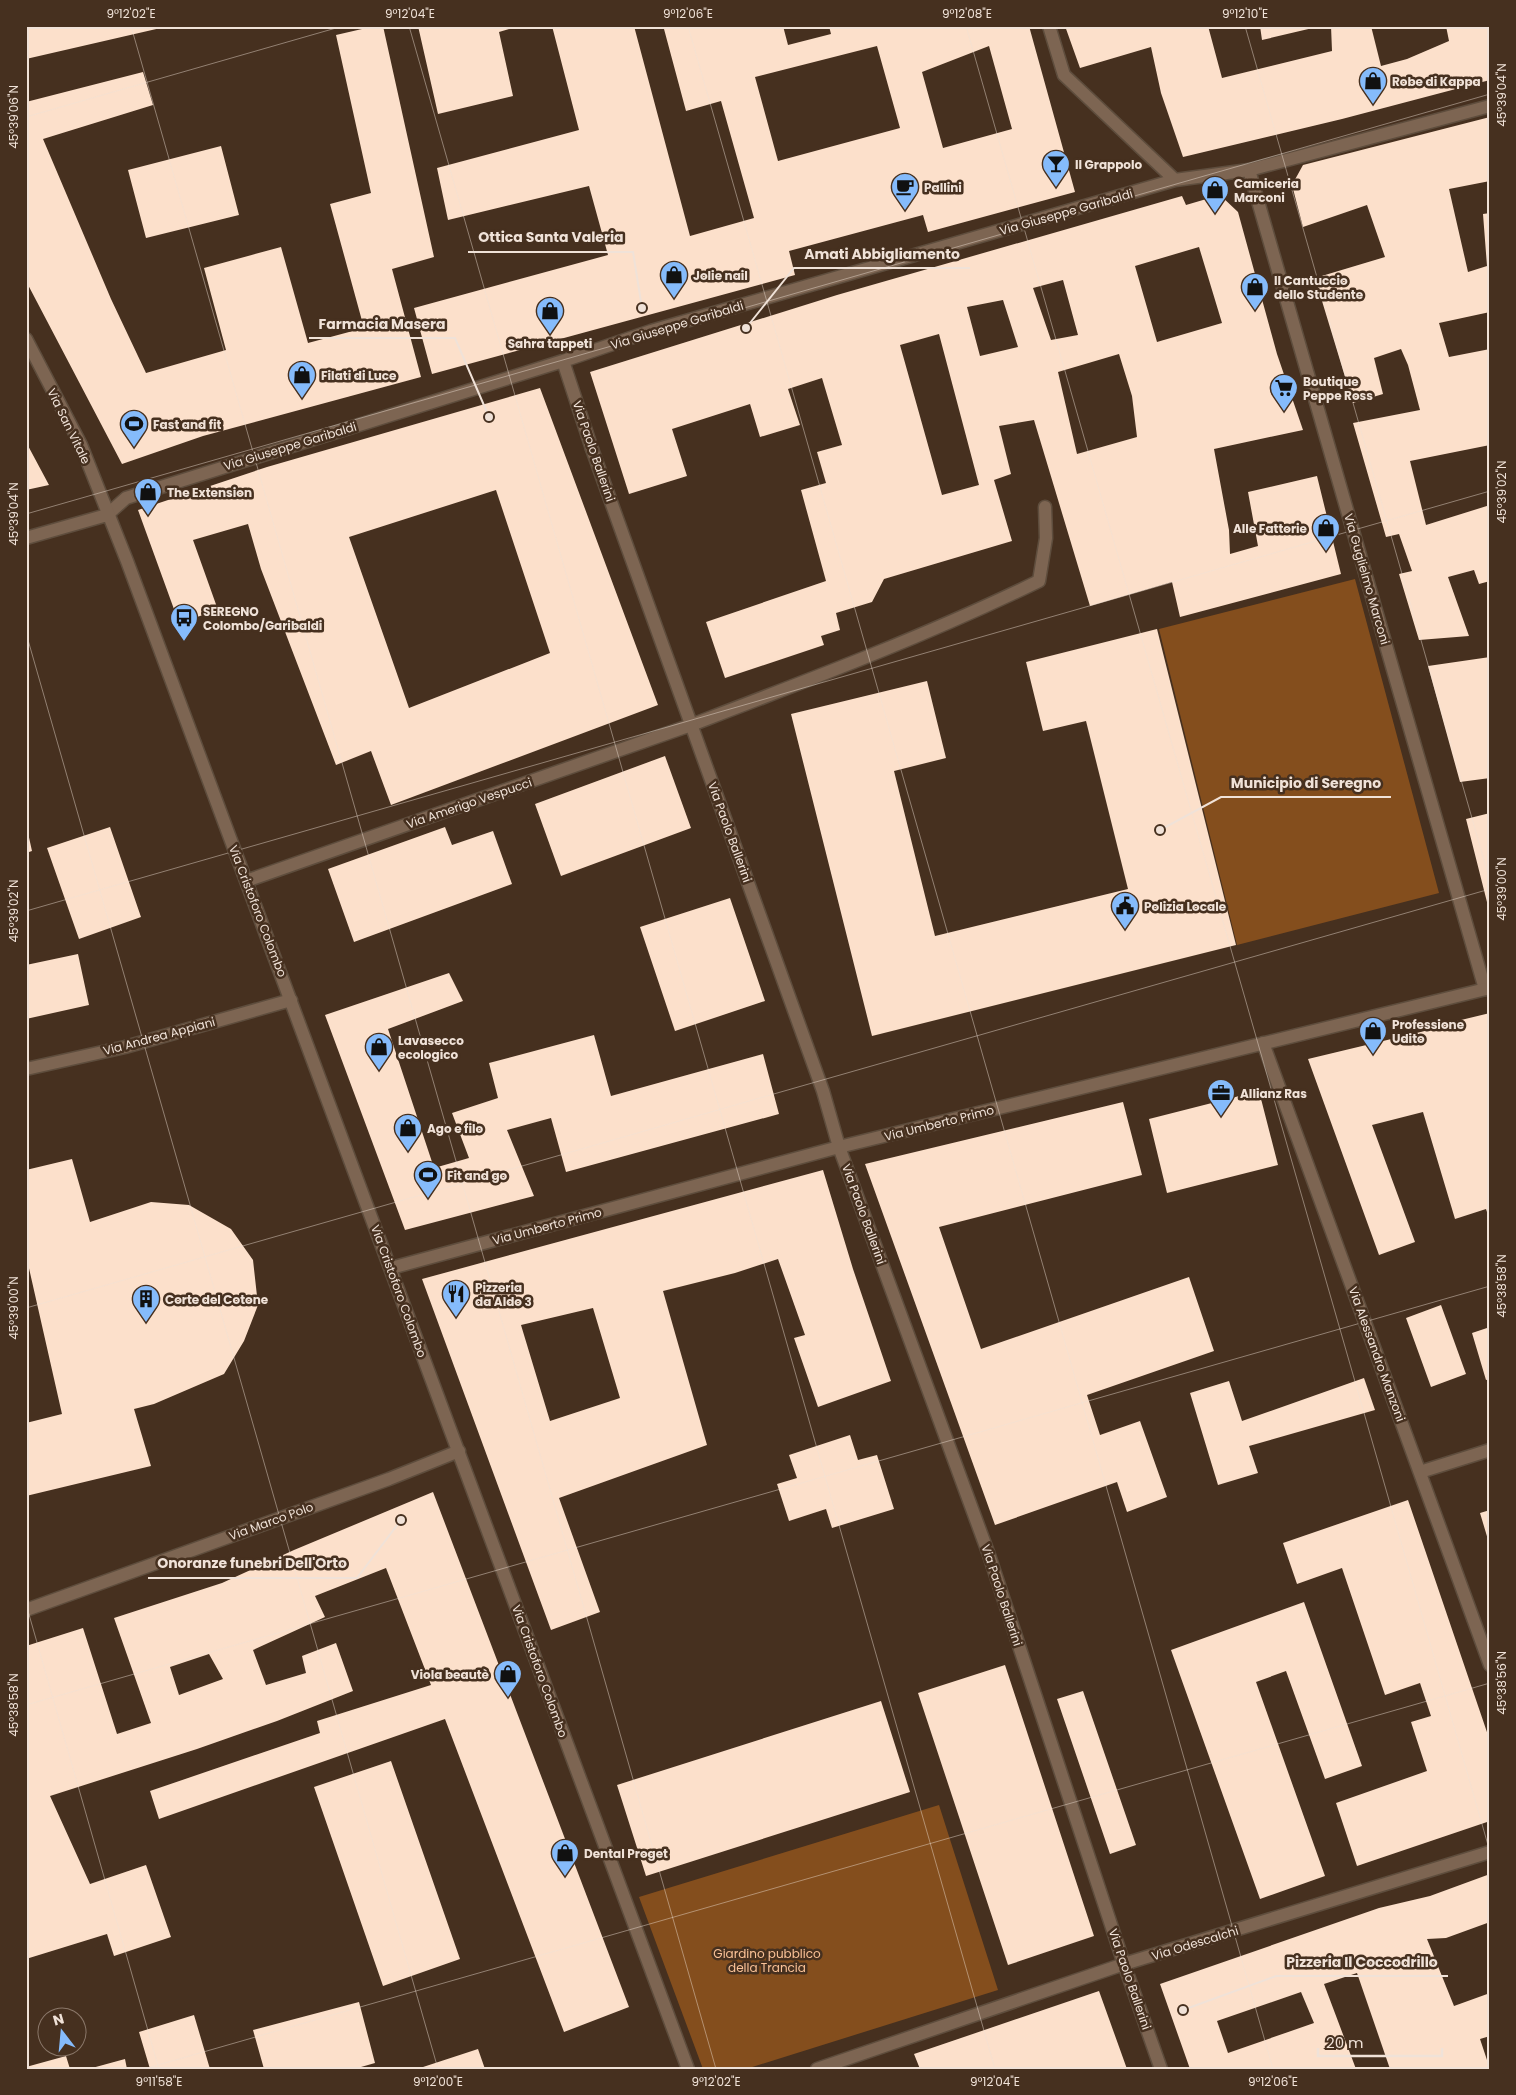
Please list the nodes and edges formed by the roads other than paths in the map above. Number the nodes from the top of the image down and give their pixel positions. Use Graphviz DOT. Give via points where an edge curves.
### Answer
graph roads {
  1 [pos="1049,26"];
  2 [pos="1490,106"];
  3 [pos="1249,170"];
  4 [pos="1175,180"];
  5 [pos="26,339"];
  6 [pos="563,361"];
  7 [pos="1045,507"];
  8 [pos="107,514"];
  9 [pos="26,538"];
  10 [pos="691,725"];
  11 [pos="246,881"];
  12 [pos="1488,988"];
  13 [pos="291,1000"];
  14 [pos="1263,1043"];
  15 [pos="26,1069"];
  16 [pos="839,1147"];
  17 [pos="391,1268"];
  18 [pos="1490,1450"];
  19 [pos="459,1452"];
  20 [pos="1420,1472"];
  21 [pos="26,1610"];
  22 [pos="1490,1665"];
  23 [pos="1490,1852"];
  24 [pos="1124,1964"];
  25 [pos="688,2069"];
  26 [pos="817,2069"];
  27 [pos="1161,2069"];
  1 -- 4 [label="street" via="1064,75"];
  2 -- 3 [label="street, Via Giuseppe Garibaldi"];
  3 -- 4 [label="street, Via Giuseppe Garibaldi"];
  3 -- 12 [label="street, Via Guglielmo Marconi"];
  4 -- 6 [label="street, Via Giuseppe Garibaldi" via="651,331"];
  5 -- 8 [label="street, Via San Vitale" via="81,445"];
  6 -- 8 [label="street, Via Giuseppe Garibaldi" via="126,498"];
  6 -- 10 [label="street, Via Paolo Ballerini"];
  7 -- 10 [label="street, Via Amerigo Vespucci" via="1046,538 1039,581 907,642"];
  8 -- 9 [label="street"];
  8 -- 11 [label="street, Via Cristoforo Colombo"];
  10 -- 11 [label="street, Via Amerigo Vespucci"];
  10 -- 16 [label="street, Via Paolo Ballerini" via="823,1091"];
  11 -- 13 [label="street, Via Cristoforo Colombo"];
  12 -- 14 [label="street, Via Umberto Primo"];
  13 -- 15 [label="street, Via Andrea Appiani" via="125,1047"];
  13 -- 17 [label="street, Via Cristoforo Colombo"];
  14 -- 16 [label="street, Via Umberto Primo"];
  14 -- 20 [label="street, Via Alessandro Manzoni"];
  16 -- 17 [label="street, Via Umberto Primo"];
  16 -- 24 [label="street, Via Paolo Ballerini" via="989,1555"];
  17 -- 19 [label="street, Via Cristoforo Colombo"];
  18 -- 20 [label="street"];
  19 -- 21 [label="street, Via Marco Polo"];
  19 -- 25 [label="street, Via Cristoforo Colombo"];
  20 -- 22 [label="street, Via Alessandro Manzoni"];
  23 -- 24 [label="street, Via Odescalchi"];
  24 -- 26 [label="street, Via Odescalchi"];
  24 -- 27 [label="street, Via Paolo Ballerini"];
}
